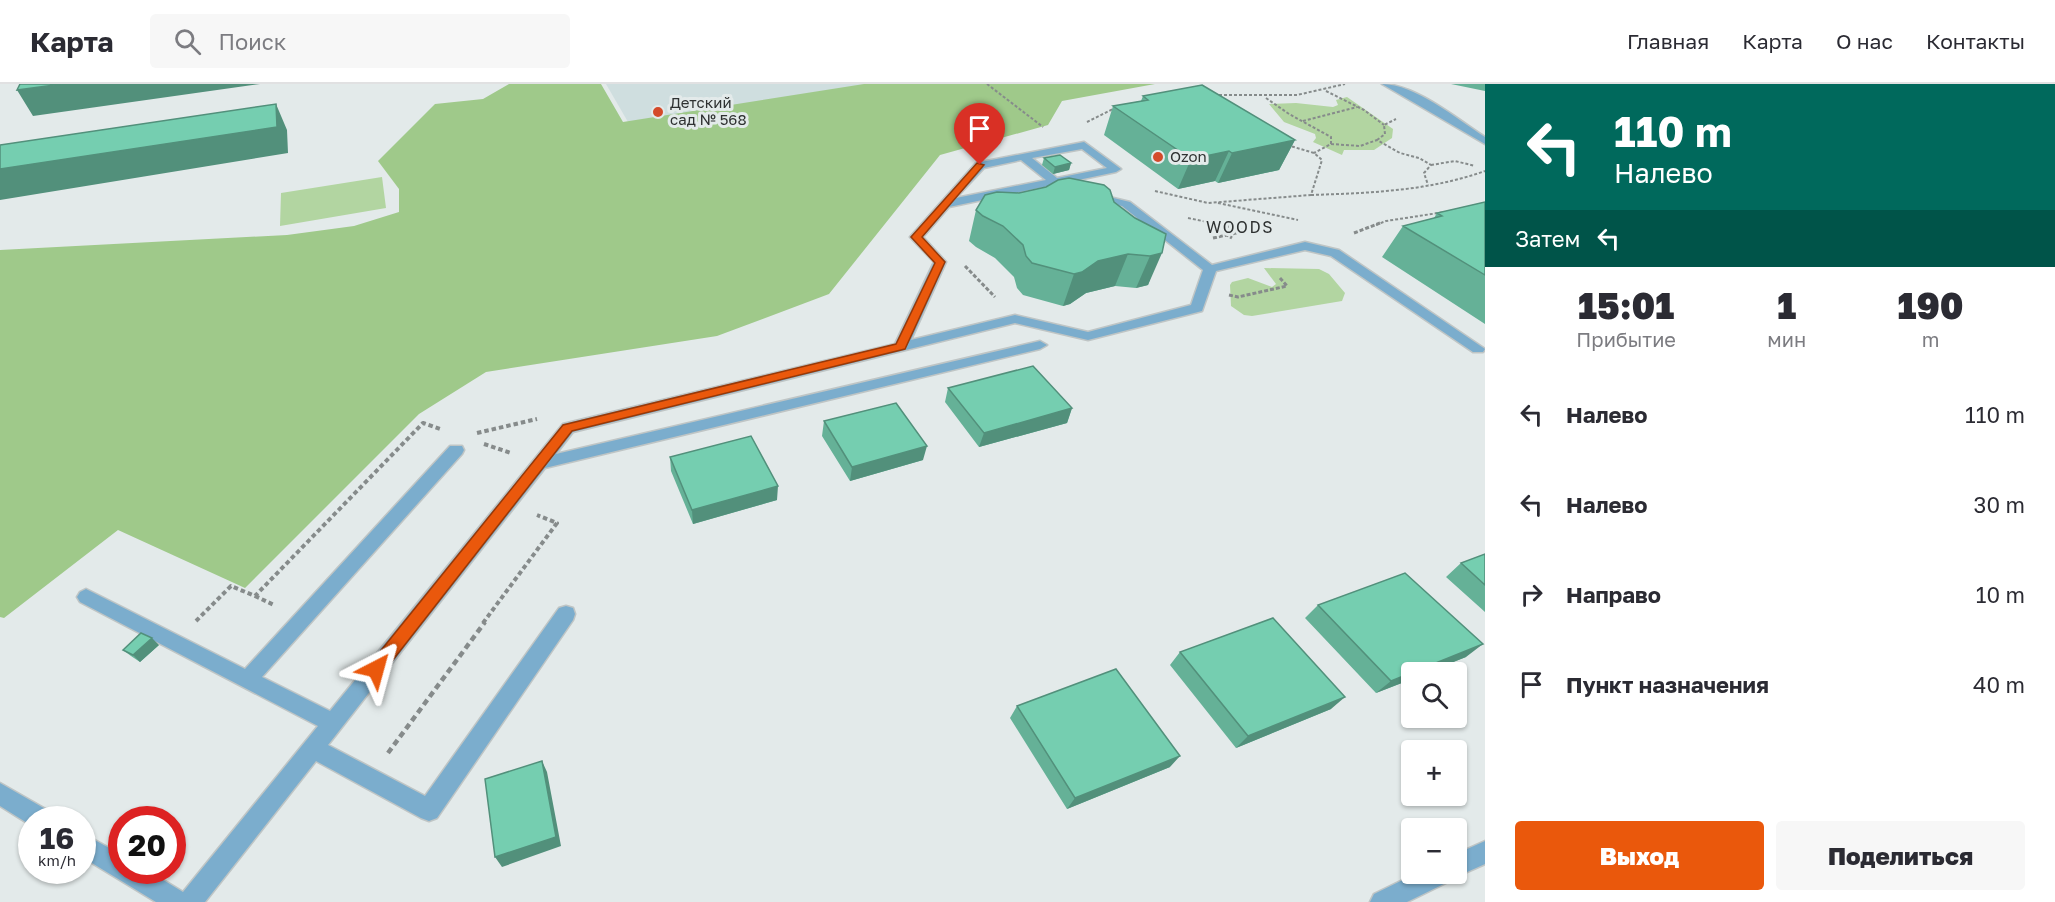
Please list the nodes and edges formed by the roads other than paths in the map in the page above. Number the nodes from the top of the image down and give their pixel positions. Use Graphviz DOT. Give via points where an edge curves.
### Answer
graph roads {
  1 [pos="1387,84"];
  2 [pos="1485,141"];
  3 [pos="1024,157"];
  4 [pos="1054,182"];
  5 [pos="946,204"];
  6 [pos="1210,269"];
  7 [pos="1040,345"];
  8 [pos="901,346"];
  9 [pos="1479,349"];
  10 [pos="456,450"];
  11 [pos="541,463"];
  12 [pos="86,597"];
  13 [pos="566,614"];
  14 [pos="248,680"];
  15 [pos="332,723"];
  16 [pos="313,748"];
  17 [pos="0,794"];
  18 [pos="20,806"];
  19 [pos="1485,852"];
  20 [pos="1467,861"];
  21 [pos="148,884"];
  22 [pos="1420,884"];
  23 [pos="178,902"];
  24 [pos="190,902"];
  25 [pos="1383,902"];
  1 -- 2 [label="street"];
  3 -- 4 [label="street"];
  3 -- 4 [label="street" via="1084,145 1116,169"];
  3 -- 5 [label="street" via="980,165"];
  4 -- 5 [label="street"];
  4 -- 6 [label="street" via="1064,189 1126,204"];
  5 -- 8 [label="street" via="916,237 940,262"];
  6 -- 8 [label="street" via="1197,308 1088,336 1015,319"];
  6 -- 9 [label="street" via="1305,246 1335,253"];
  7 -- 11 [label="street"];
  8 -- 11 [label="street" via="568,428"];
  10 -- 14 [label="street"];
  11 -- 15 [label="street"];
  12 -- 14 [label="street"];
  13 -- 16 [label="street" via="429,810"];
  14 -- 15 [label="street"];
  15 -- 16 [label="street"];
  16 -- 24 [label="street"];
  17 -- 18 [label="street"];
  19 -- 20 [label="street"];
  21 -- 23 [label="street"];
  22 -- 25 [label="street"];
}
